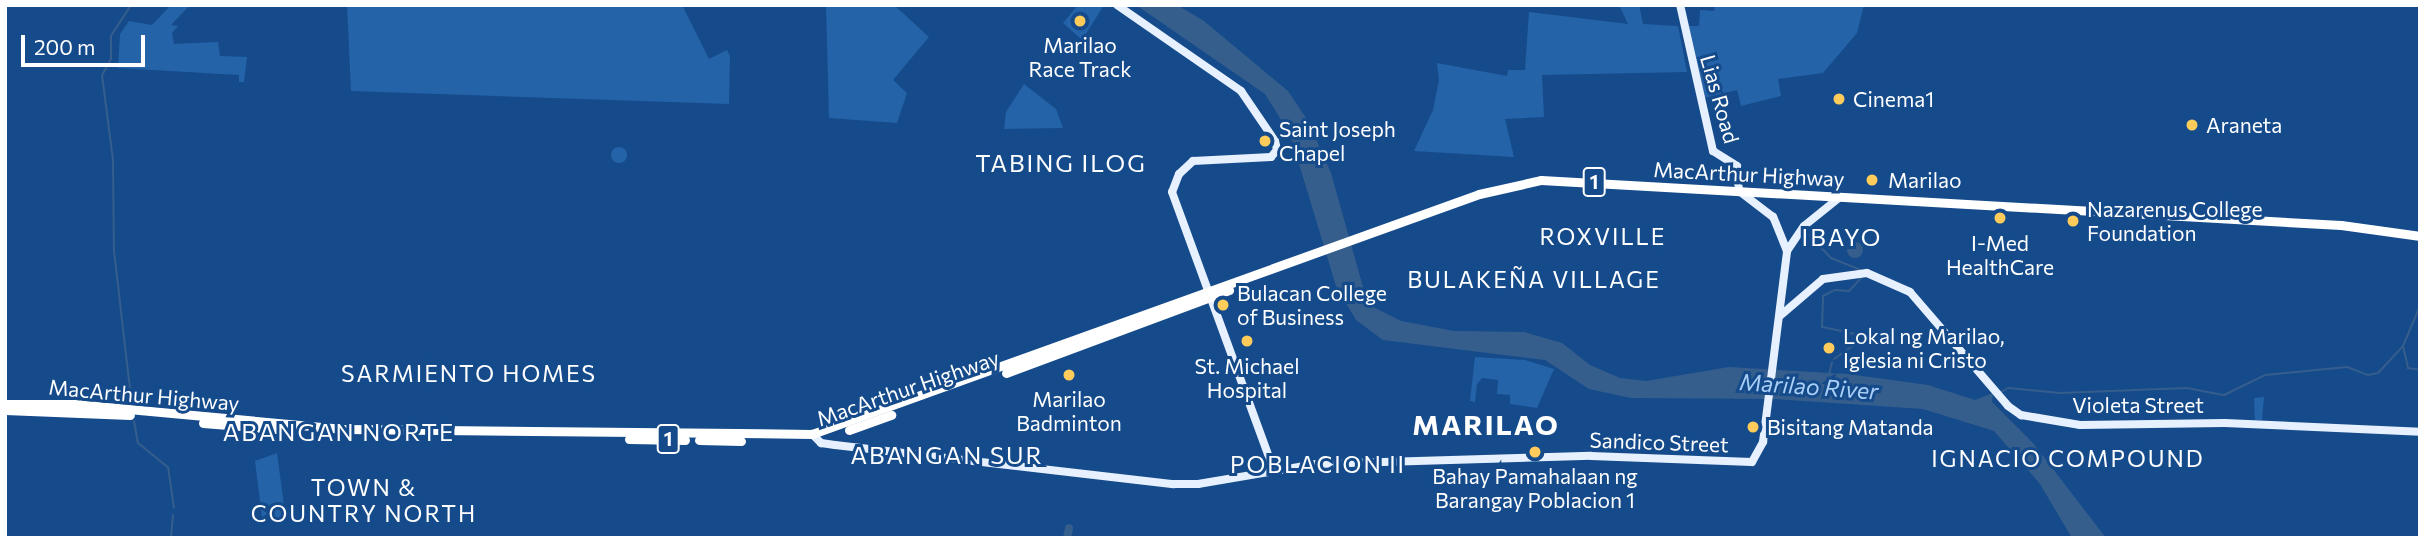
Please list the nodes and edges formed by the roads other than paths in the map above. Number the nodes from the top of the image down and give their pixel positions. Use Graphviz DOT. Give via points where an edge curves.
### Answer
graph roads {
  1 [pos="1116,5"];
  2 [pos="1679,5"];
  3 [pos="1739,191"];
  4 [pos="1840,197"];
  5 [pos="2420,236"];
  6 [pos="1787,251"];
  7 [pos="1207,295"];
  8 [pos="1779,316"];
  9 [pos="5,404"];
  10 [pos="5,410"];
  11 [pos="2420,432"];
  12 [pos="813,437"];
  13 [pos="1274,471"];
  1 -- 7 [label="main road" via="1241,91 1275,141 1277,150 1271,157 1193,161 1177,178 1174,201"];
  2 -- 3 [label="main road, Lias Road" via="1713,151 1737,166"];
  3 -- 4 [label="highway, MacArthur Highway / 1"];
  3 -- 6 [label="main road, Sandico Street" via="1773,217"];
  3 -- 7 [label="highway, MacArthur Highway / 1" via="1531,181 1490,190"];
  4 -- 5 [label="highway, MacArthur Highway / 1" via="2349,225"];
  4 -- 6 [label="main road, Sandico Street" via="1804,226"];
  6 -- 8 [label="main road, Sandico Street"];
  7 -- 12 [label="highway, MacArthur Highway / 1"];
  7 -- 13 [label="main road"];
  8 -- 11 [label="main road, Violeta Street" via="1823,279 1849,273 1878,275 1910,292 2021,415 2068,424 2284,425"];
  8 -- 13 [label="main road, Sandico Street" via="1763,442 1752,462 1591,456 1316,464"];
  9 -- 12 [label="highway, MacArthur Highway / 1" via="70,404 346,429"];
  10 -- 12 [label="highway, MacArthur Highway / 1" via="124,415 345,435"];
  12 -- 13 [label="main road, Sandico Street" via="1174,484"];
}
